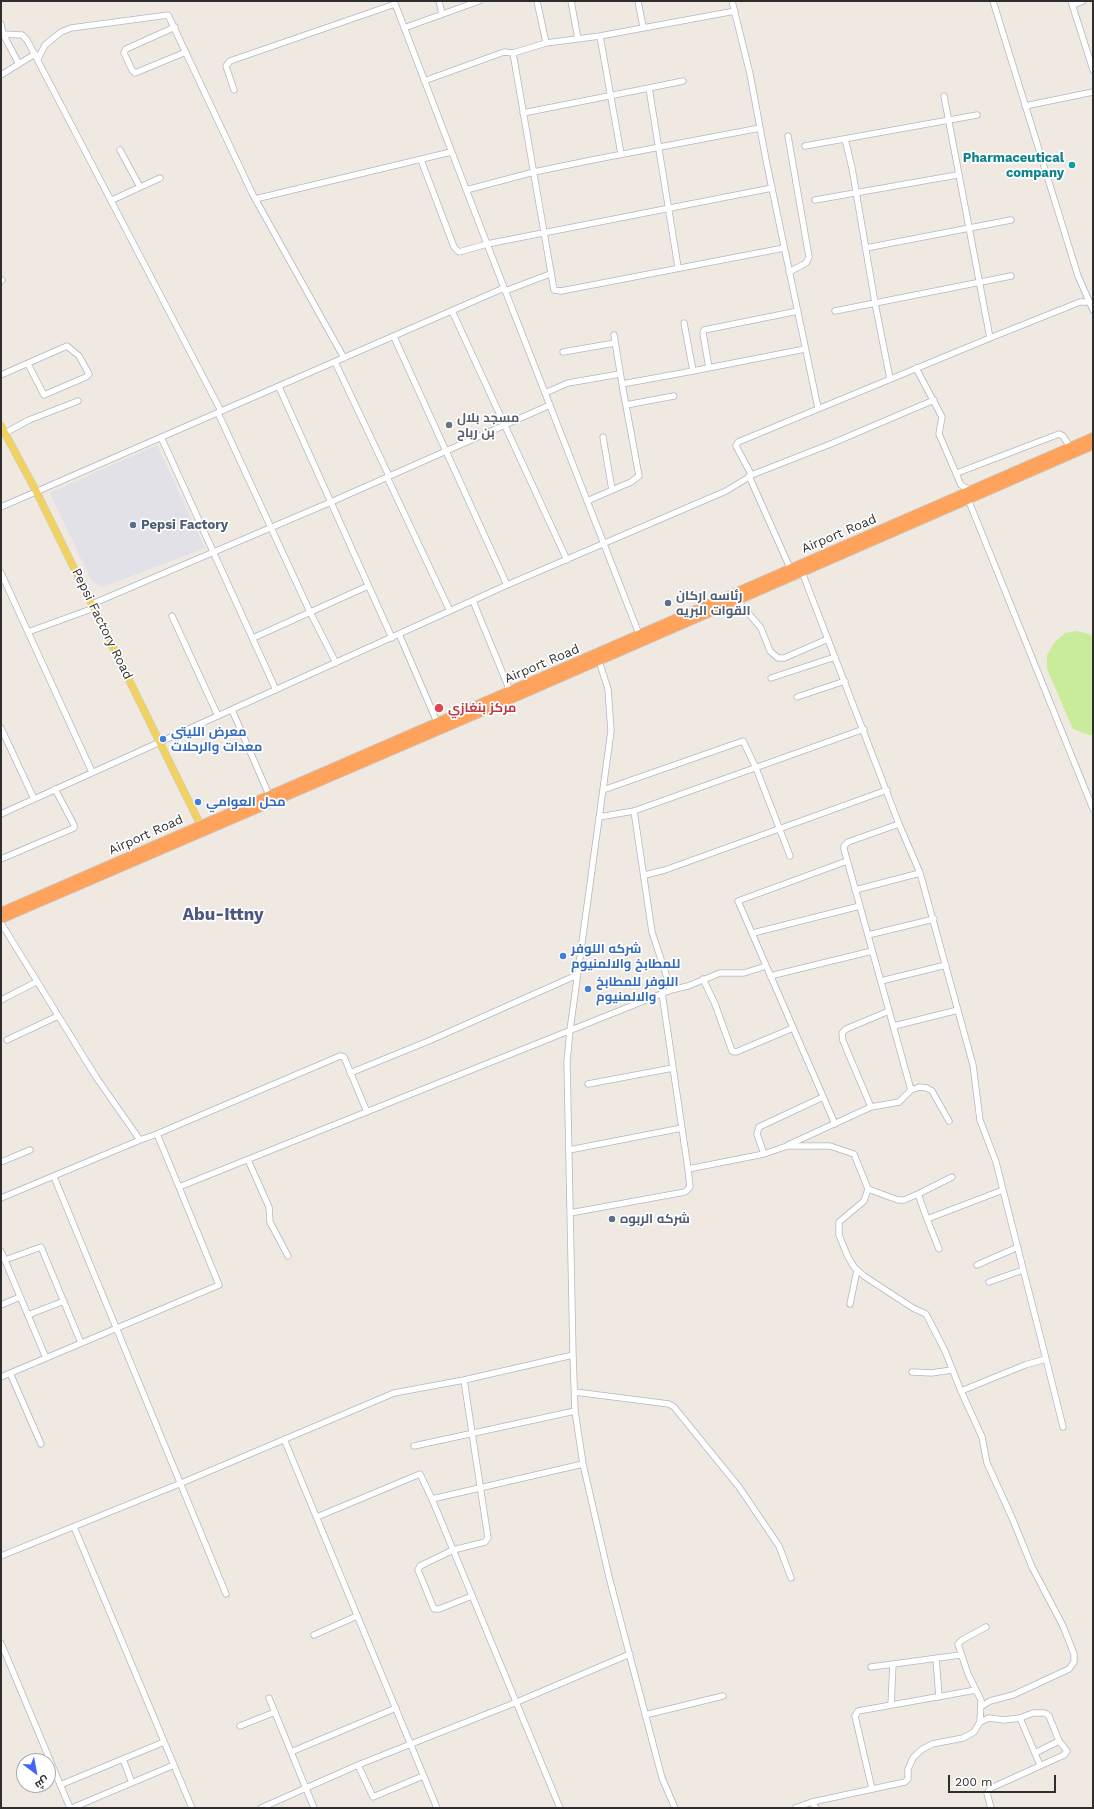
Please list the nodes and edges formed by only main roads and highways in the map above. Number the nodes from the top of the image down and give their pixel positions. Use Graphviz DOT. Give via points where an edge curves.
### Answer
graph roads {
  1 [pos="1,426"];
  2 [pos="1093,437"];
  3 [pos="1093,445"];
  4 [pos="200,824"];
  5 [pos="47,895"];
  6 [pos="1,912"];
  7 [pos="1,919"];
  1 -- 4 [label="main road, Pepsi Factory Road" via="36,491"];
  2 -- 4 [label="highway, Airport Road"];
  3 -- 5 [label="highway, Airport Road" via="599,661"];
  4 -- 5 [label="highway, Airport Road"];
  5 -- 6 [label="highway, Airport Road"];
  5 -- 7 [label="highway, Airport Road"];
}
